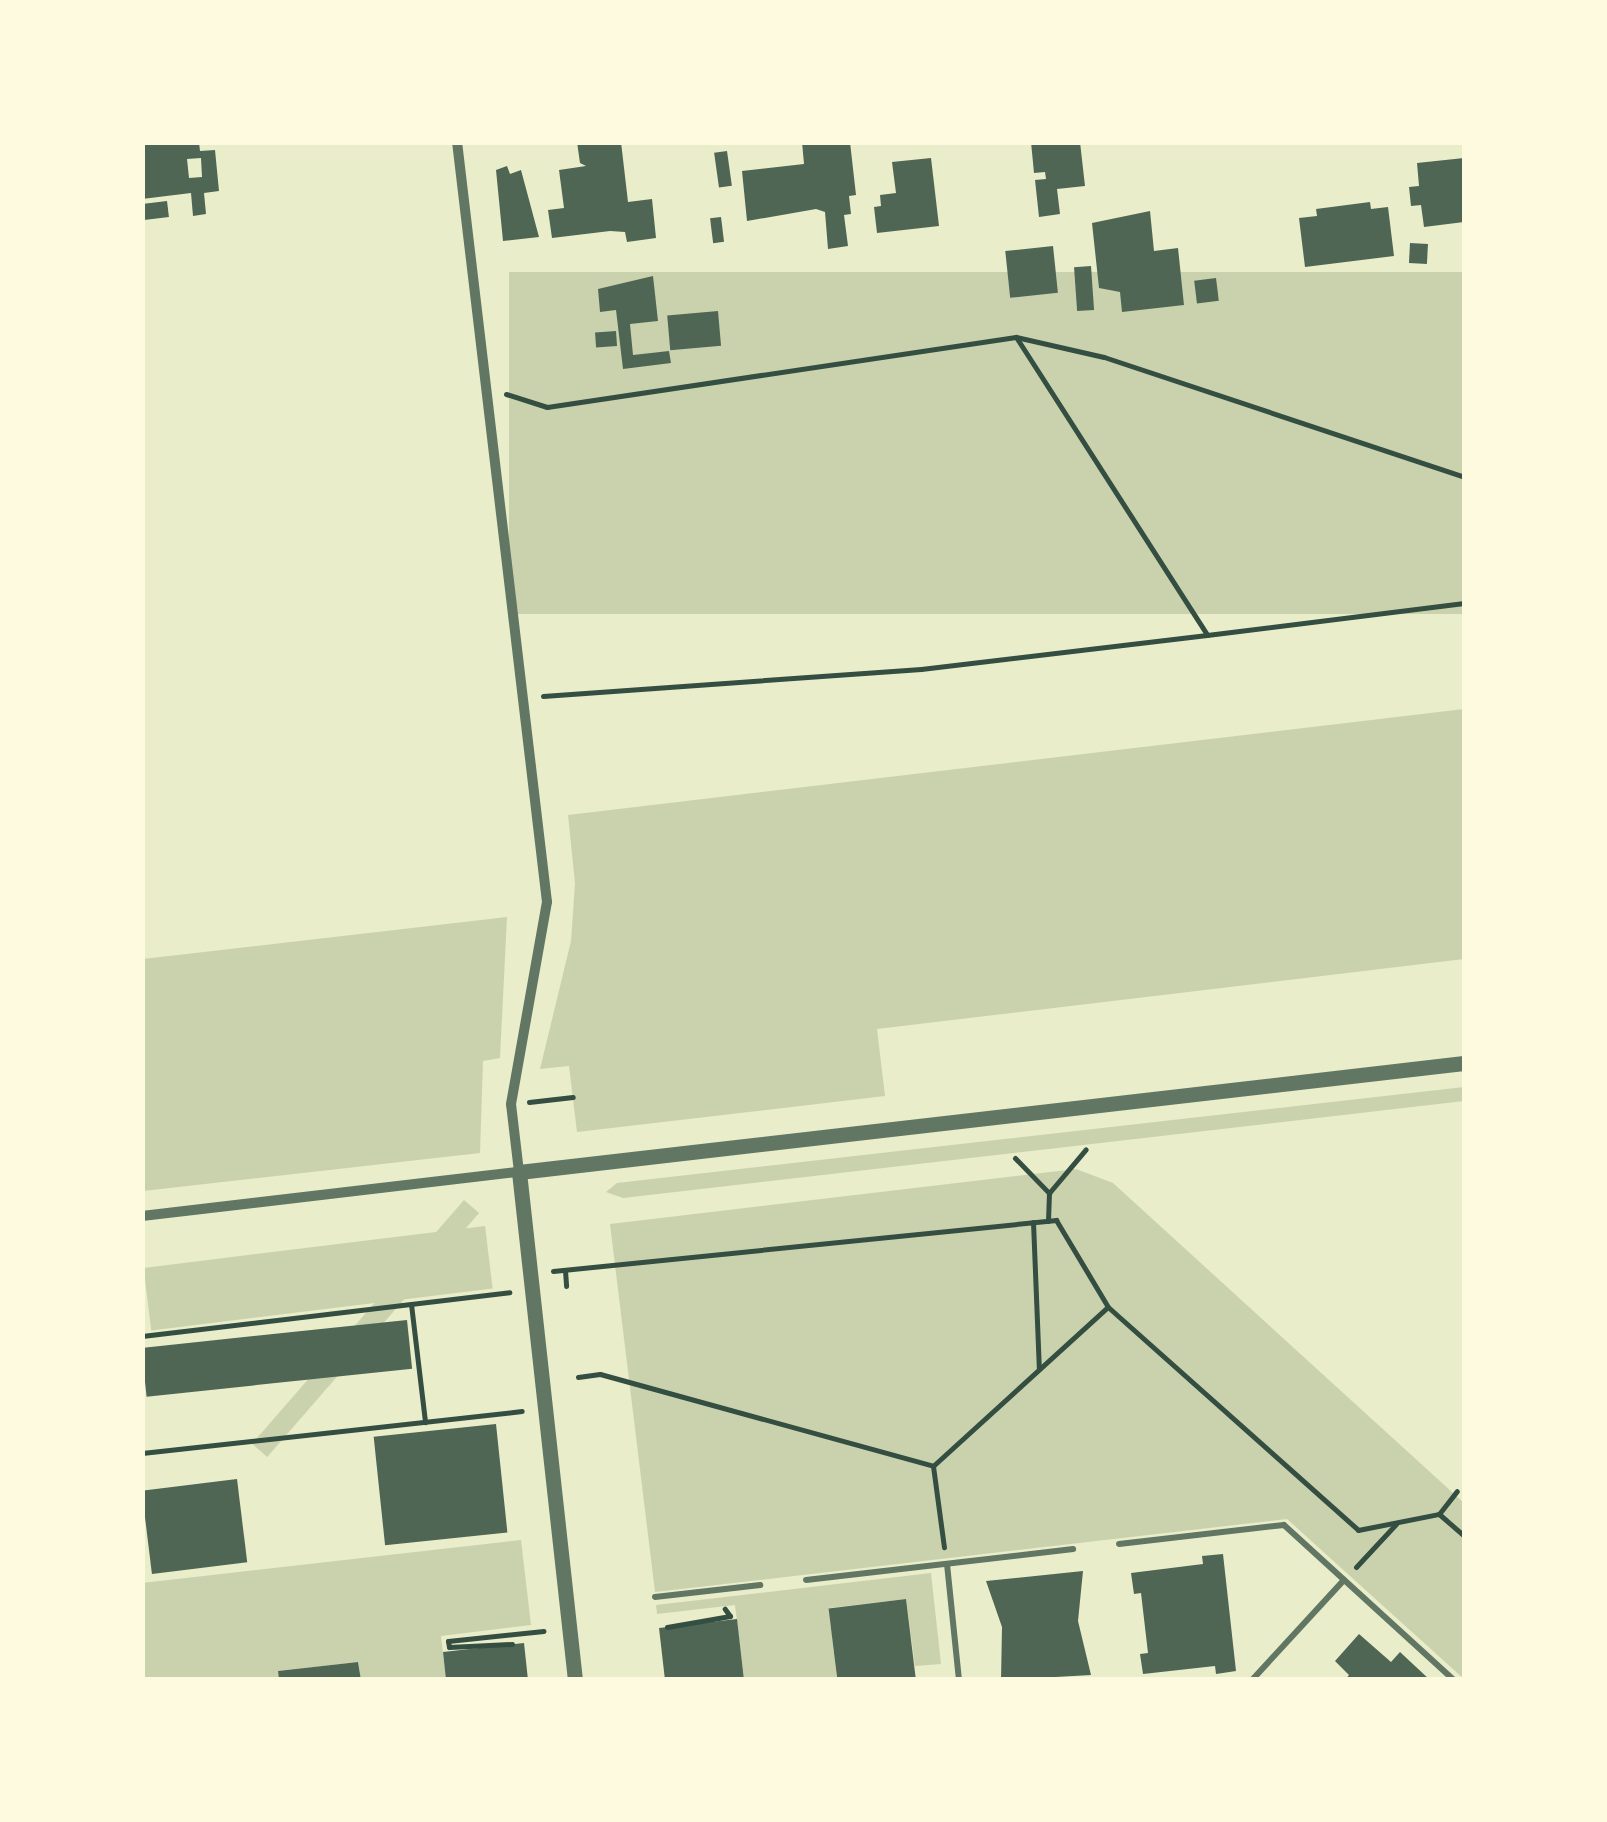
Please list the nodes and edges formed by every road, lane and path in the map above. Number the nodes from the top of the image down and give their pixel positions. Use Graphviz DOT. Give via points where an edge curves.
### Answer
graph roads {
  1 [pos="457,142"];
  2 [pos="1016,337"];
  3 [pos="488,395"];
  4 [pos="1464,477"];
  5 [pos="1464,603"];
  6 [pos="1206,634"];
  7 [pos="526,698"];
  8 [pos="1464,1063"];
  9 [pos="573,1097"];
  10 [pos="511,1104"];
  11 [pos="1086,1149"];
  12 [pos="1015,1158"];
  13 [pos="519,1172"];
  14 [pos="1050,1193"];
  15 [pos="142,1216"];
  16 [pos="1048,1221"];
  17 [pos="1034,1222"];
  18 [pos="564,1270"];
  19 [pos="531,1281"];
  20 [pos="566,1286"];
  21 [pos="411,1304"];
  22 [pos="1108,1307"];
  23 [pos="142,1336"];
  24 [pos="1039,1370"];
  25 [pos="578,1377"];
  26 [pos="545,1409"];
  27 [pos="425,1422"];
  28 [pos="142,1453"];
  29 [pos="934,1466"];
  30 [pos="1456,1491"];
  31 [pos="1439,1514"];
  32 [pos="1397,1523"];
  33 [pos="1464,1536"];
  34 [pos="1119,1544"];
  35 [pos="1074,1550"];
  36 [pos="947,1564"];
  37 [pos="806,1580"];
  38 [pos="1344,1580"];
  39 [pos="760,1585"];
  40 [pos="655,1597"];
  41 [pos="676,1614"];
  42 [pos="668,1627"];
  43 [pos="543,1630"];
  44 [pos="512,1644"];
  45 [pos="576,1680"];
  46 [pos="959,1680"];
  47 [pos="1252,1680"];
  48 [pos="1454,1680"];
  1 -- 3 [label="street"];
  2 -- 3 [label="path" via="547,406 510,394"];
  2 -- 4 [label="path" via="1104,357"];
  2 -- 6 [label="path"];
  3 -- 7 [label="street"];
  5 -- 6 [label="path"];
  6 -- 7 [label="path" via="921,670"];
  7 -- 10 [label="street" via="547,902"];
  8 -- 13 [label="street"];
  9 -- 10 [label="path"];
  10 -- 13 [label="street"];
  11 -- 14 [label="path"];
  12 -- 14 [label="path"];
  13 -- 15 [label="street"];
  13 -- 19 [label="street"];
  14 -- 16 [label="path"];
  16 -- 17 [label="path"];
  16 -- 22 [label="path" via="1056,1220"];
  17 -- 18 [label="path"];
  17 -- 24 [label="path"];
  18 -- 19 [label="path"];
  18 -- 20 [label="path"];
  19 -- 21 [label="path"];
  19 -- 26 [label="street"];
  21 -- 23 [label="path"];
  21 -- 27 [label="path"];
  22 -- 24 [label="path"];
  22 -- 32 [label="path" via="1358,1530"];
  24 -- 29 [label="path"];
  25 -- 29 [label="path" via="600,1374"];
  26 -- 27 [label="path"];
  26 -- 45 [label="street"];
  27 -- 28 [label="path"];
  29 -- 36 [label="path"];
  30 -- 31 [label="path"];
  31 -- 32 [label="path"];
  31 -- 33 [label="path"];
  32 -- 38 [label="path"];
  34 -- 38 [label="lane" via="1284,1525"];
  35 -- 36 [label="lane"];
  36 -- 37 [label="lane"];
  36 -- 46 [label="lane"];
  38 -- 47 [label="lane"];
  38 -- 48 [label="lane"];
  39 -- 40 [label="lane"];
  41 -- 42 [label="path" via="730,1608 730,1616"];
  43 -- 44 [label="path" via="448,1641 449,1647"];
}
